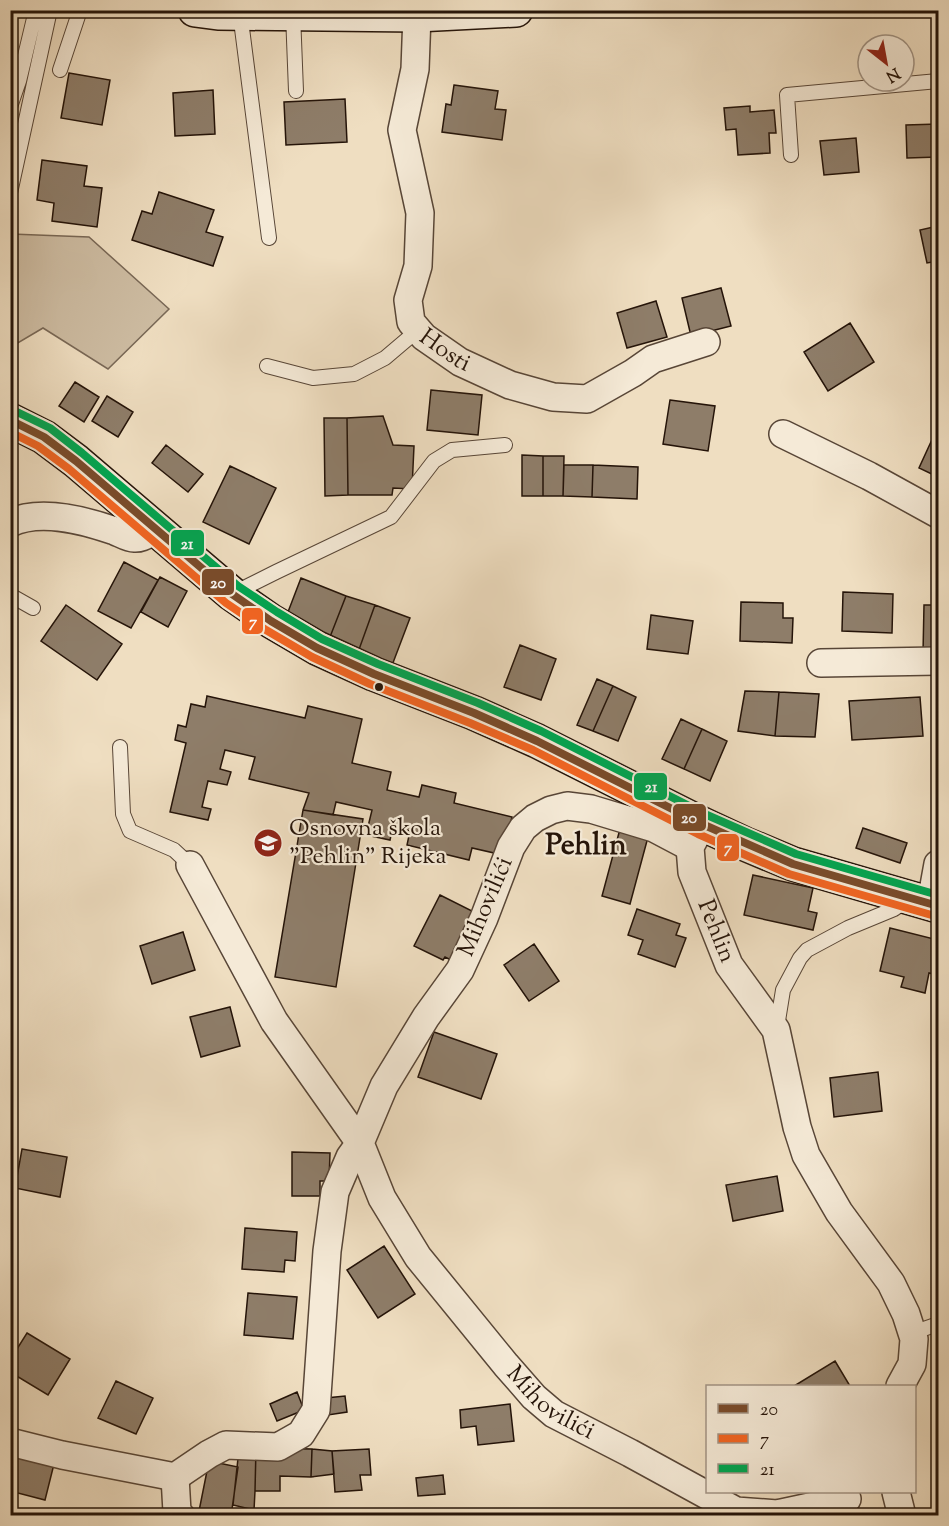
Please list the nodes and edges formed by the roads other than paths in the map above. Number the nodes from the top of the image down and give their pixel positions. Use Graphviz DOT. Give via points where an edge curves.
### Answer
graph roads {
  1 [pos="36,10"];
  2 [pos="50,10"];
  3 [pos="80,10"];
  4 [pos="195,10"];
  5 [pos="516,10"];
  6 [pos="501,11"];
  7 [pos="240,13"];
  8 [pos="293,14"];
  9 [pos="417,15"];
  10 [pos="60,70"];
  11 [pos="939,81"];
  12 [pos="296,91"];
  13 [pos="10,106"];
  14 [pos="791,155"];
  15 [pos="10,192"];
  16 [pos="269,238"];
  17 [pos="418,330"];
  18 [pos="706,342"];
  19 [pos="267,366"];
  20 [pos="10,420"];
  21 [pos="783,434"];
  22 [pos="504,445"];
  23 [pos="939,514"];
  24 [pos="10,523"];
  25 [pos="156,530"];
  26 [pos="232,594"];
  27 [pos="10,595"];
  28 [pos="33,608"];
  29 [pos="939,661"];
  30 [pos="939,675"];
  31 [pos="120,747"];
  32 [pos="696,836"];
  33 [pos="939,864"];
  34 [pos="190,865"];
  35 [pos="925,903"];
  36 [pos="776,1030"];
  37 [pos="360,1143"];
  38 [pos="939,1324"];
  39 [pos="912,1333"];
  40 [pos="901,1385"];
  41 [pos="10,1442"];
  42 [pos="175,1477"];
  43 [pos="896,1493"];
  44 [pos="845,1502"];
  45 [pos="181,1515"];
  46 [pos="902,1515"];
  1 -- 13 [label="lane"];
  2 -- 15 [label="lane"];
  3 -- 10 [label="lane"];
  4 -- 7 [label="main road"];
  5 -- 6 [label="main road"];
  6 -- 9 [label="main road"];
  7 -- 8 [label="main road"];
  7 -- 16 [label="lane"];
  8 -- 9 [label="main road"];
  8 -- 12 [label="lane"];
  9 -- 17 [label="street, Hosti" via="415,69 402,130 420,213 418,266 408,300 411,322"];
  11 -- 14 [label="lane" via="788,95"];
  17 -- 18 [label="street, Hosti" via="460,362 510,385 553,397 587,399 653,359"];
  17 -- 19 [label="lane" via="385,358 354,374 313,378"];
  20 -- 25 [label="main road" via="44,437 68,455"];
  21 -- 23 [label="street"];
  22 -- 26 [label="lane" via="453,450 434,461 391,517"];
  24 -- 25 [label="street" via="31,516 49,516 133,538"];
  25 -- 26 [label="main road"];
  26 -- 32 [label="main road" via="317,648 537,741"];
  27 -- 28 [label="lane"];
  29 -- 30 [label="street" via="830,670"];
  31 -- 34 [label="lane, Mihovilići" via="123,814 130,831 174,850"];
  32 -- 35 [label="main road" via="745,844 793,864"];
  32 -- 36 [label="street, Pehlin" via="692,872 729,965"];
  32 -- 37 [label="street, Mihovilići" via="567,806 551,810 523,828 511,847 460,970 384,1086"];
  33 -- 35 [label="street"];
  34 -- 37 [label="street, Mihovilići" via="274,1021"];
  35 -- 36 [label="lane, Pehlin" via="900,905 807,950 783,990"];
  36 -- 39 [label="street, Pehlin" via="806,1155 839,1212 891,1283"];
  37 -- 42 [label="street, Mihovilići" via="335,1192 316,1410 301,1434 278,1447 226,1445"];
  37 -- 44 [label="street, Mihovilići" via="382,1198 418,1257 506,1365 554,1414 736,1511 777,1514"];
  38 -- 39 [label="lane"];
  39 -- 40 [label="street" via="912,1364"];
  41 -- 42 [label="street"];
  42 -- 45 [label="street" via="177,1512"];
  43 -- 46 [label="street"];
}
